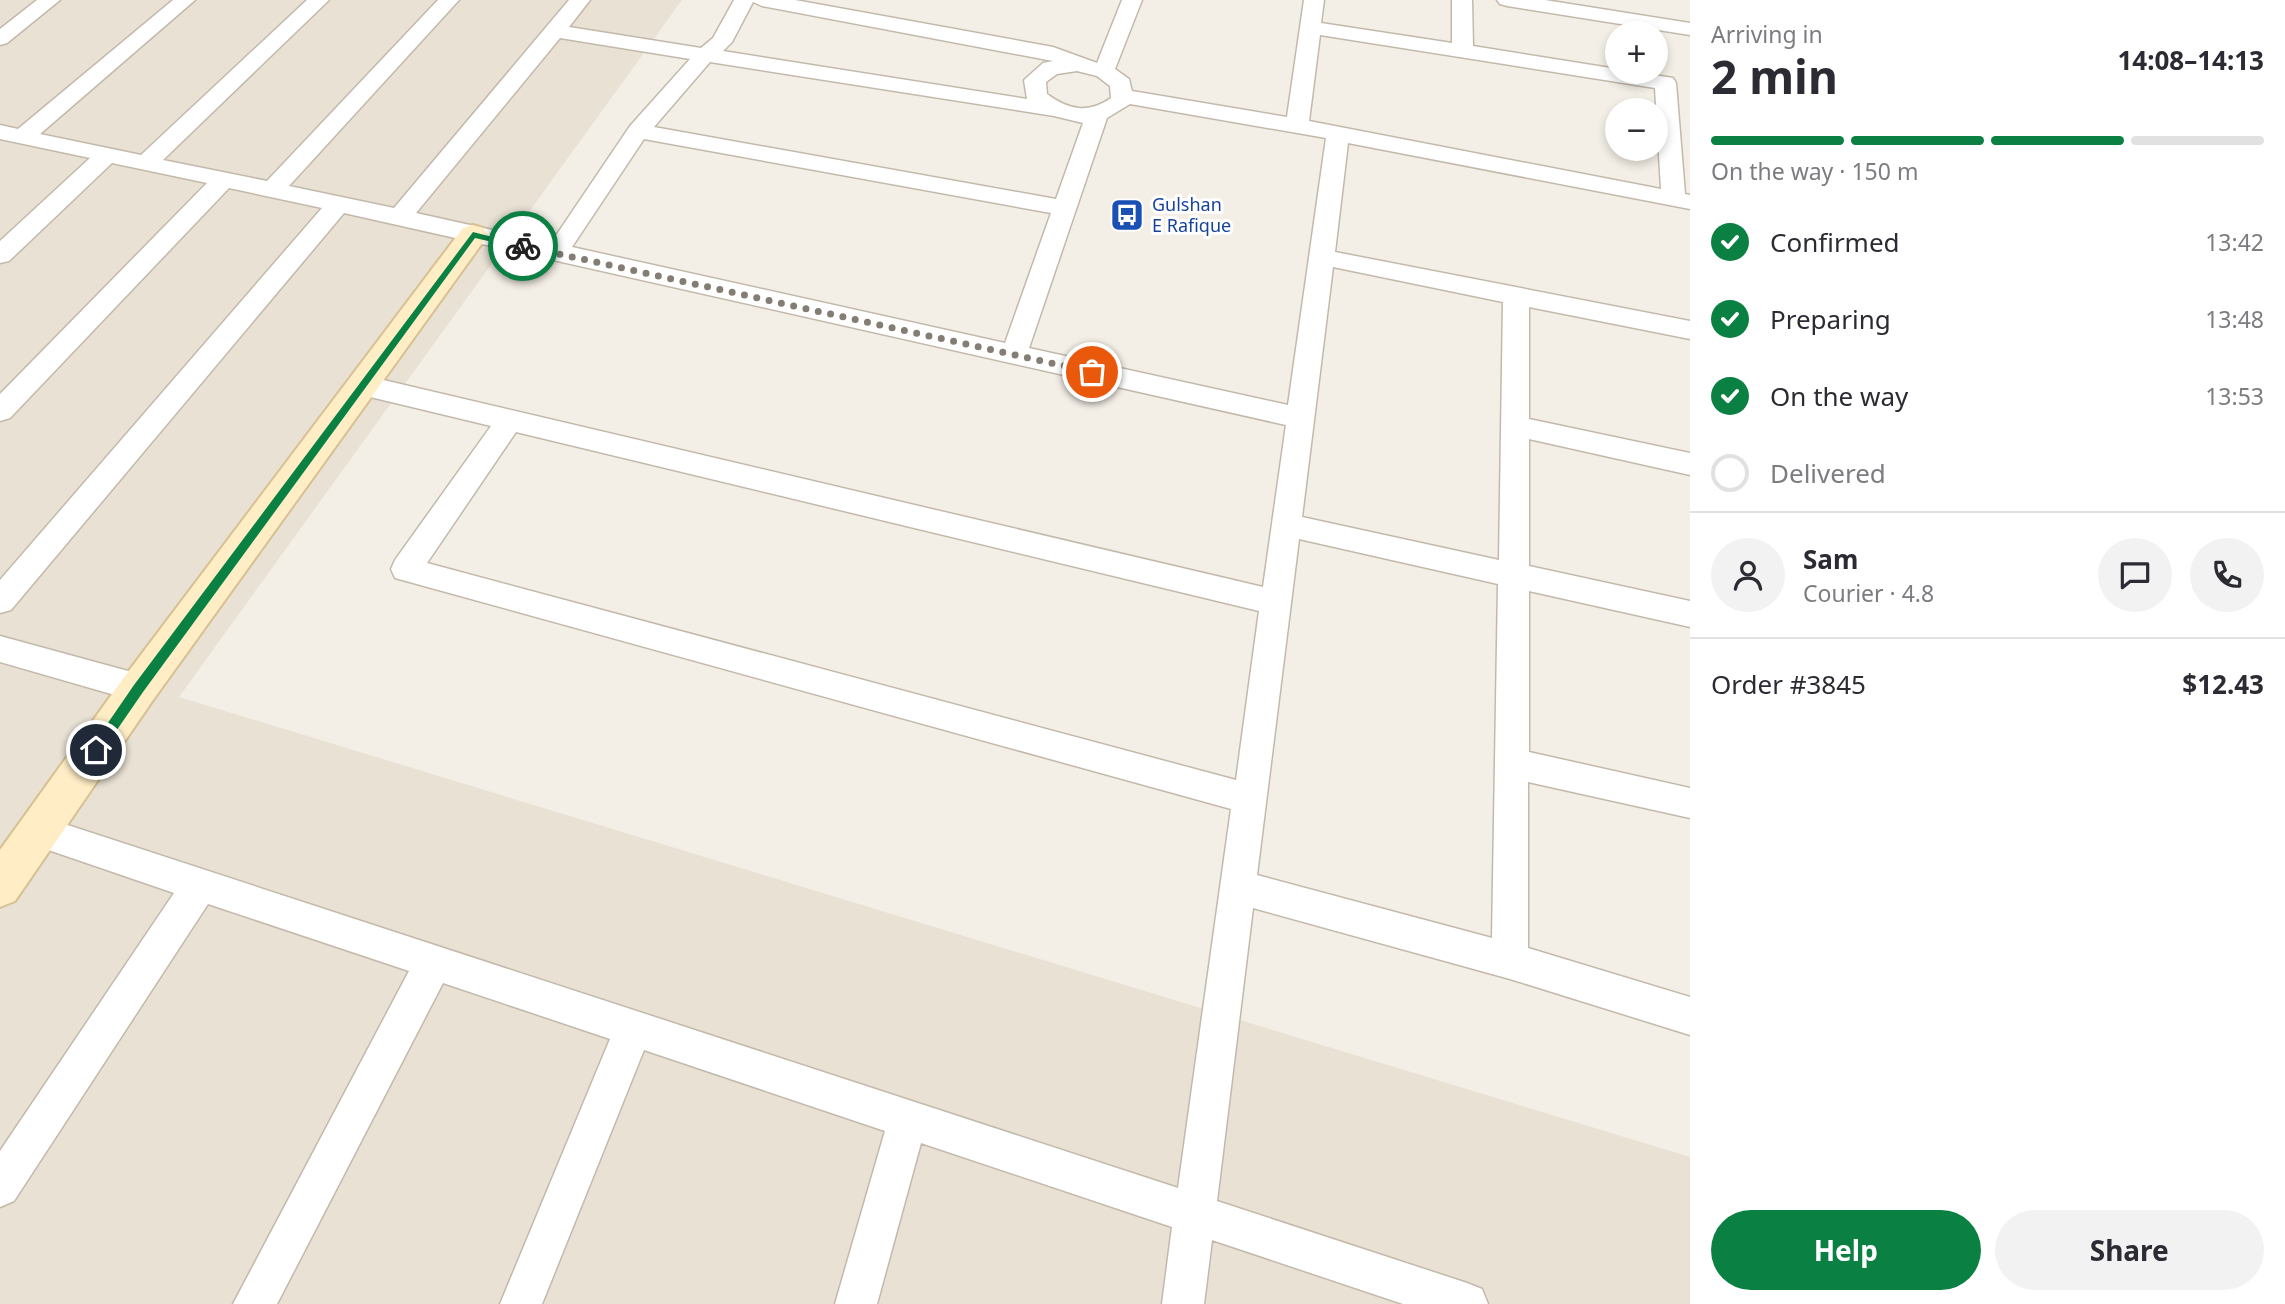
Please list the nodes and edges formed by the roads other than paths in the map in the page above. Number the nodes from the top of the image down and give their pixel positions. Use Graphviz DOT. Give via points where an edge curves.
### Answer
graph roads {
  1 [pos="50,0"];
  2 [pos="185,0"];
  3 [pos="319,0"];
  4 [pos="449,0"];
  5 [pos="580,0"];
  6 [pos="744,0"];
  7 [pos="762,0"];
  8 [pos="1132,0"];
  9 [pos="1314,0"];
  10 [pos="1462,0"];
  11 [pos="1507,0"];
  12 [pos="1310,27"];
  13 [pos="1690,29"];
  14 [pos="555,31"];
  15 [pos="0,38"];
  16 [pos="1462,51"];
  17 [pos="706,55"];
  18 [pos="1077,65"];
  19 [pos="1104,71"];
  20 [pos="1122,96"];
  21 [pos="1053,110"];
  22 [pos="1097,114"];
  23 [pos="1297,126"];
  24 [pos="638,131"];
  25 [pos="11,134"];
  26 [pos="1338,134"];
  27 [pos="107,155"];
  28 [pos="146,163"];
  29 [pos="223,180"];
  30 [pos="272,190"];
  31 [pos="1682,200"];
  32 [pos="338,204"];
  33 [pos="1065,208"];
  34 [pos="400,216"];
  35 [pos="473,235"];
  36 [pos="556,253"];
  37 [pos="0,255"];
  38 [pos="1321,257"];
  39 [pos="1516,296"];
  40 [pos="1690,330"];
  41 [pos="1014,355"];
  42 [pos="362,385"];
  43 [pos="0,411"];
  44 [pos="1300,418"];
  45 [pos="510,420"];
  46 [pos="1515,426"];
  47 [pos="1690,464"];
  48 [pos="1286,525"];
  49 [pos="1514,575"];
  50 [pos="0,601"];
  51 [pos="1276,603"];
  52 [pos="1690,614"];
  53 [pos="0,649"];
  54 [pos="139,688"];
  55 [pos="1512,762"];
  56 [pos="1250,799"];
  57 [pos="1690,803"];
  58 [pos="40,832"];
  59 [pos="200,885"];
  60 [pos="0,886"];
  61 [pos="1238,887"];
  62 [pos="1510,961"];
  63 [pos="433,962"];
  64 [pos="1690,1016"];
  65 [pos="634,1028"];
  66 [pos="908,1119"];
  67 [pos="0,1187"];
  68 [pos="1195,1214"];
  69 [pos="254,1304"];
  70 [pos="521,1304"];
  71 [pos="856,1304"];
  72 [pos="1183,1304"];
  73 [pos="1467,1304"];
  1 -- 15 [label="street"];
  2 -- 25 [label="street"];
  3 -- 28 [label="street"];
  4 -- 30 [label="street"];
  5 -- 14 [label="street"];
  6 -- 17 [label="street" via="722,42"];
  7 -- 18 [label="street" via="1053,53"];
  8 -- 19 [label="street"];
  9 -- 12 [label="street"];
  10 -- 16 [label="street"];
  11 -- 13 [label="street"];
  12 -- 16 [label="street"];
  12 -- 23 [label="street"];
  14 -- 17 [label="street"];
  14 -- 34 [label="street"];
  16 -- 31 [label="street" via="1665,83"];
  17 -- 21 [label="street"];
  17 -- 24 [label="street"];
  18 -- 19 [label="street"];
  18 -- 21 [label="street" via="1051,68 1035,80 1036,96"];
  19 -- 20 [label="street" via="1121,84"];
  20 -- 22 [label="street" via="1107,113"];
  20 -- 23 [label="street"];
  21 -- 22 [label="street" via="1080,117"];
  22 -- 33 [label="street"];
  23 -- 26 [label="street"];
  24 -- 33 [label="street"];
  24 -- 36 [label="street"];
  25 -- 27 [label="street"];
  26 -- 31 [label="street"];
  26 -- 38 [label="street"];
  27 -- 28 [label="street"];
  27 -- 37 [label="street"];
  28 -- 29 [label="street"];
  29 -- 30 [label="street"];
  29 -- 43 [label="street"];
  30 -- 32 [label="street"];
  32 -- 34 [label="street"];
  32 -- 50 [label="street"];
  33 -- 41 [label="street"];
  34 -- 35 [label="street"];
  35 -- 36 [label="street"];
  35 -- 42 [label="street"];
  36 -- 41 [label="street"];
  38 -- 39 [label="street"];
  38 -- 44 [label="street"];
  39 -- 40 [label="street"];
  39 -- 46 [label="street"];
  41 -- 44 [label="street"];
  42 -- 45 [label="street"];
  42 -- 54 [label="street"];
  44 -- 48 [label="street"];
  45 -- 51 [label="street"];
  45 -- 56 [label="street" via="406,569"];
  46 -- 47 [label="street"];
  46 -- 49 [label="street"];
  48 -- 49 [label="street"];
  48 -- 51 [label="street"];
  49 -- 52 [label="street"];
  49 -- 55 [label="street"];
  51 -- 56 [label="street"];
  53 -- 54 [label="street"];
  54 -- 58 [label="street"];
  55 -- 57 [label="street"];
  55 -- 62 [label="street"];
  56 -- 61 [label="street"];
  58 -- 59 [label="street"];
  58 -- 60 [label="street"];
  59 -- 63 [label="street"];
  59 -- 67 [label="street"];
  61 -- 62 [label="street"];
  61 -- 68 [label="street"];
  62 -- 64 [label="street"];
  63 -- 65 [label="street"];
  63 -- 69 [label="street"];
  65 -- 66 [label="street"];
  65 -- 70 [label="street"];
  66 -- 68 [label="street"];
  66 -- 71 [label="street"];
  68 -- 72 [label="street"];
  68 -- 73 [label="street"];
}
